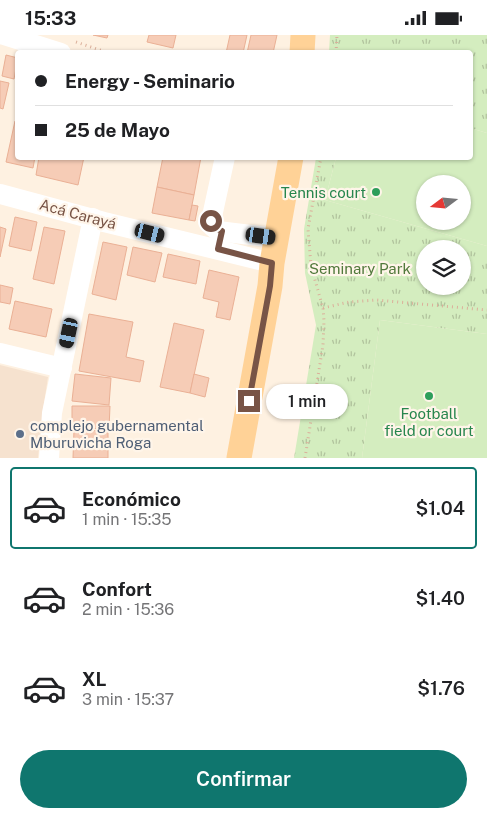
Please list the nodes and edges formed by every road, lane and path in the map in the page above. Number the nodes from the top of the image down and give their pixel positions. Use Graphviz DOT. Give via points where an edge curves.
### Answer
graph roads {
  1 [pos="4,35"];
  2 [pos="303,35"];
  3 [pos="337,35"];
  4 [pos="66,47"];
  5 [pos="88,50"];
  6 [pos="302,50"];
  7 [pos="336,50"];
  8 [pos="224,160"];
  9 [pos="290,160"];
  10 [pos="321,160"];
  11 [pos="0,194"];
  12 [pos="93,218"];
  13 [pos="276,238"];
  14 [pos="220,240"];
  15 [pos="272,263"];
  16 [pos="322,308"];
  17 [pos="487,310"];
  18 [pos="0,353"];
  19 [pos="62,368"];
  20 [pos="49,458"];
  21 [pos="238,458"];
  22 [pos="305,458"];
  1 -- 4 [label="street"];
  2 -- 6 [label="main road"];
  3 -- 7 [label="path"];
  4 -- 5 [label="path"];
  8 -- 14 [label="street" via="211,221"];
  9 -- 13 [label="main road"];
  10 -- 16 [label="path" via="308,229 311,266"];
  11 -- 12 [label="street, Acá Carayá"];
  12 -- 14 [label="street, Acá Carayá"];
  12 -- 19 [label="street"];
  13 -- 14 [label="street"];
  13 -- 15 [label="main road"];
  14 -- 15 [label="street, Acá Carayá"];
  15 -- 21 [label="main road"];
  16 -- 17 [label="path" via="376,300"];
  16 -- 22 [label="path" via="323,345"];
  18 -- 19 [label="street"];
  19 -- 20 [label="street" via="52,413"];
}
